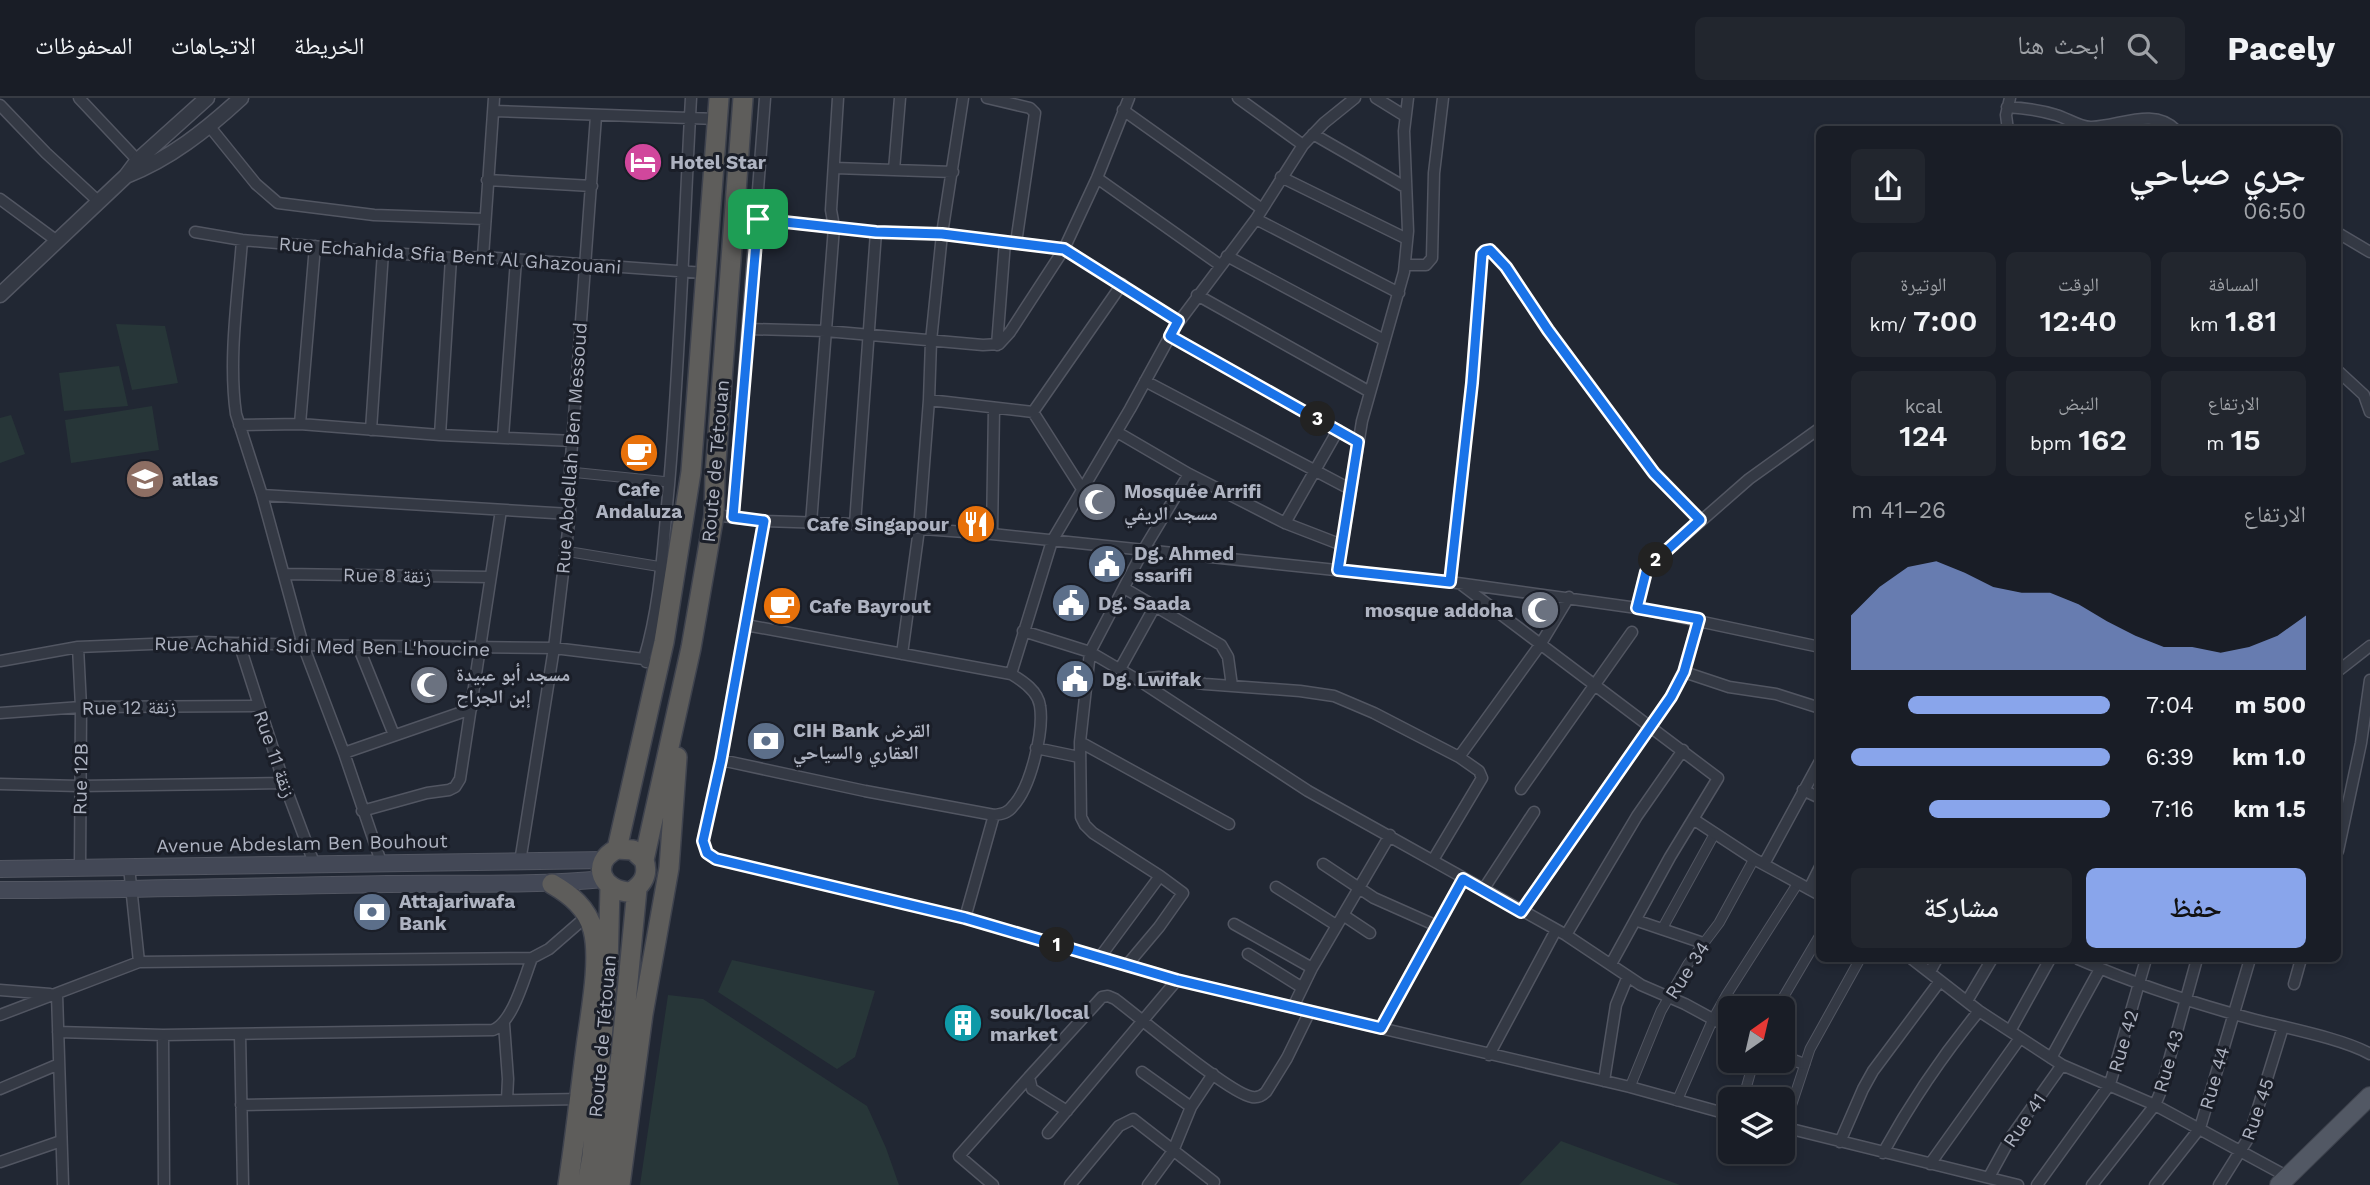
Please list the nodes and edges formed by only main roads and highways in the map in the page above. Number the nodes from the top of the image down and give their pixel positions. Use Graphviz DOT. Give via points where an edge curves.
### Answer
graph roads {
  1 [pos="719,98"];
  2 [pos="743,98"];
  3 [pos="684,676"];
  4 [pos="644,860"];
  5 [pos="0,869"];
  6 [pos="609,869"];
  7 [pos="552,884"];
  8 [pos="637,888"];
  9 [pos="0,890"];
  10 [pos="654,951"];
  11 [pos="608,968"];
  12 [pos="592,1010"];
  13 [pos="624,1020"];
  14 [pos="2370,1096"];
  15 [pos="2284,1181"];
  16 [pos="568,1185"];
  17 [pos="587,1185"];
  18 [pos="604,1185"];
  19 [pos="620,1185"];
  1 -- 6 [label="highway, Route de Tétouan" via="691,472 656,680"];
  2 -- 3 [label="highway, Route de Tétouan" via="716,462 724,516"];
  3 -- 4 [label="highway, Route de Tétouan"];
  3 -- 10 [label="highway" via="669,868"];
  4 -- 6 [label="highway" via="633,849"];
  4 -- 8 [label="highway, Route de Tétouan" via="645,879"];
  5 -- 6 [label="main road, Avenue Abdeslam Ben Bouhout" via="520,862"];
  6 -- 7 [label="main road"];
  6 -- 8 [label="highway" via="621,892"];
  6 -- 11 [label="highway, Route de Tétouan"];
  7 -- 9 [label="main road"];
  7 -- 12 [label="highway" via="587,916 595,942"];
  8 -- 13 [label="highway, Route de Tétouan"];
  10 -- 13 [label="highway"];
  10 -- 19 [label="highway"];
  11 -- 12 [label="highway"];
  11 -- 17 [label="highway, Route de Tétouan"];
  12 -- 16 [label="highway"];
  13 -- 18 [label="highway, Route de Tétouan"];
  14 -- 15 [label="main road"];
}
